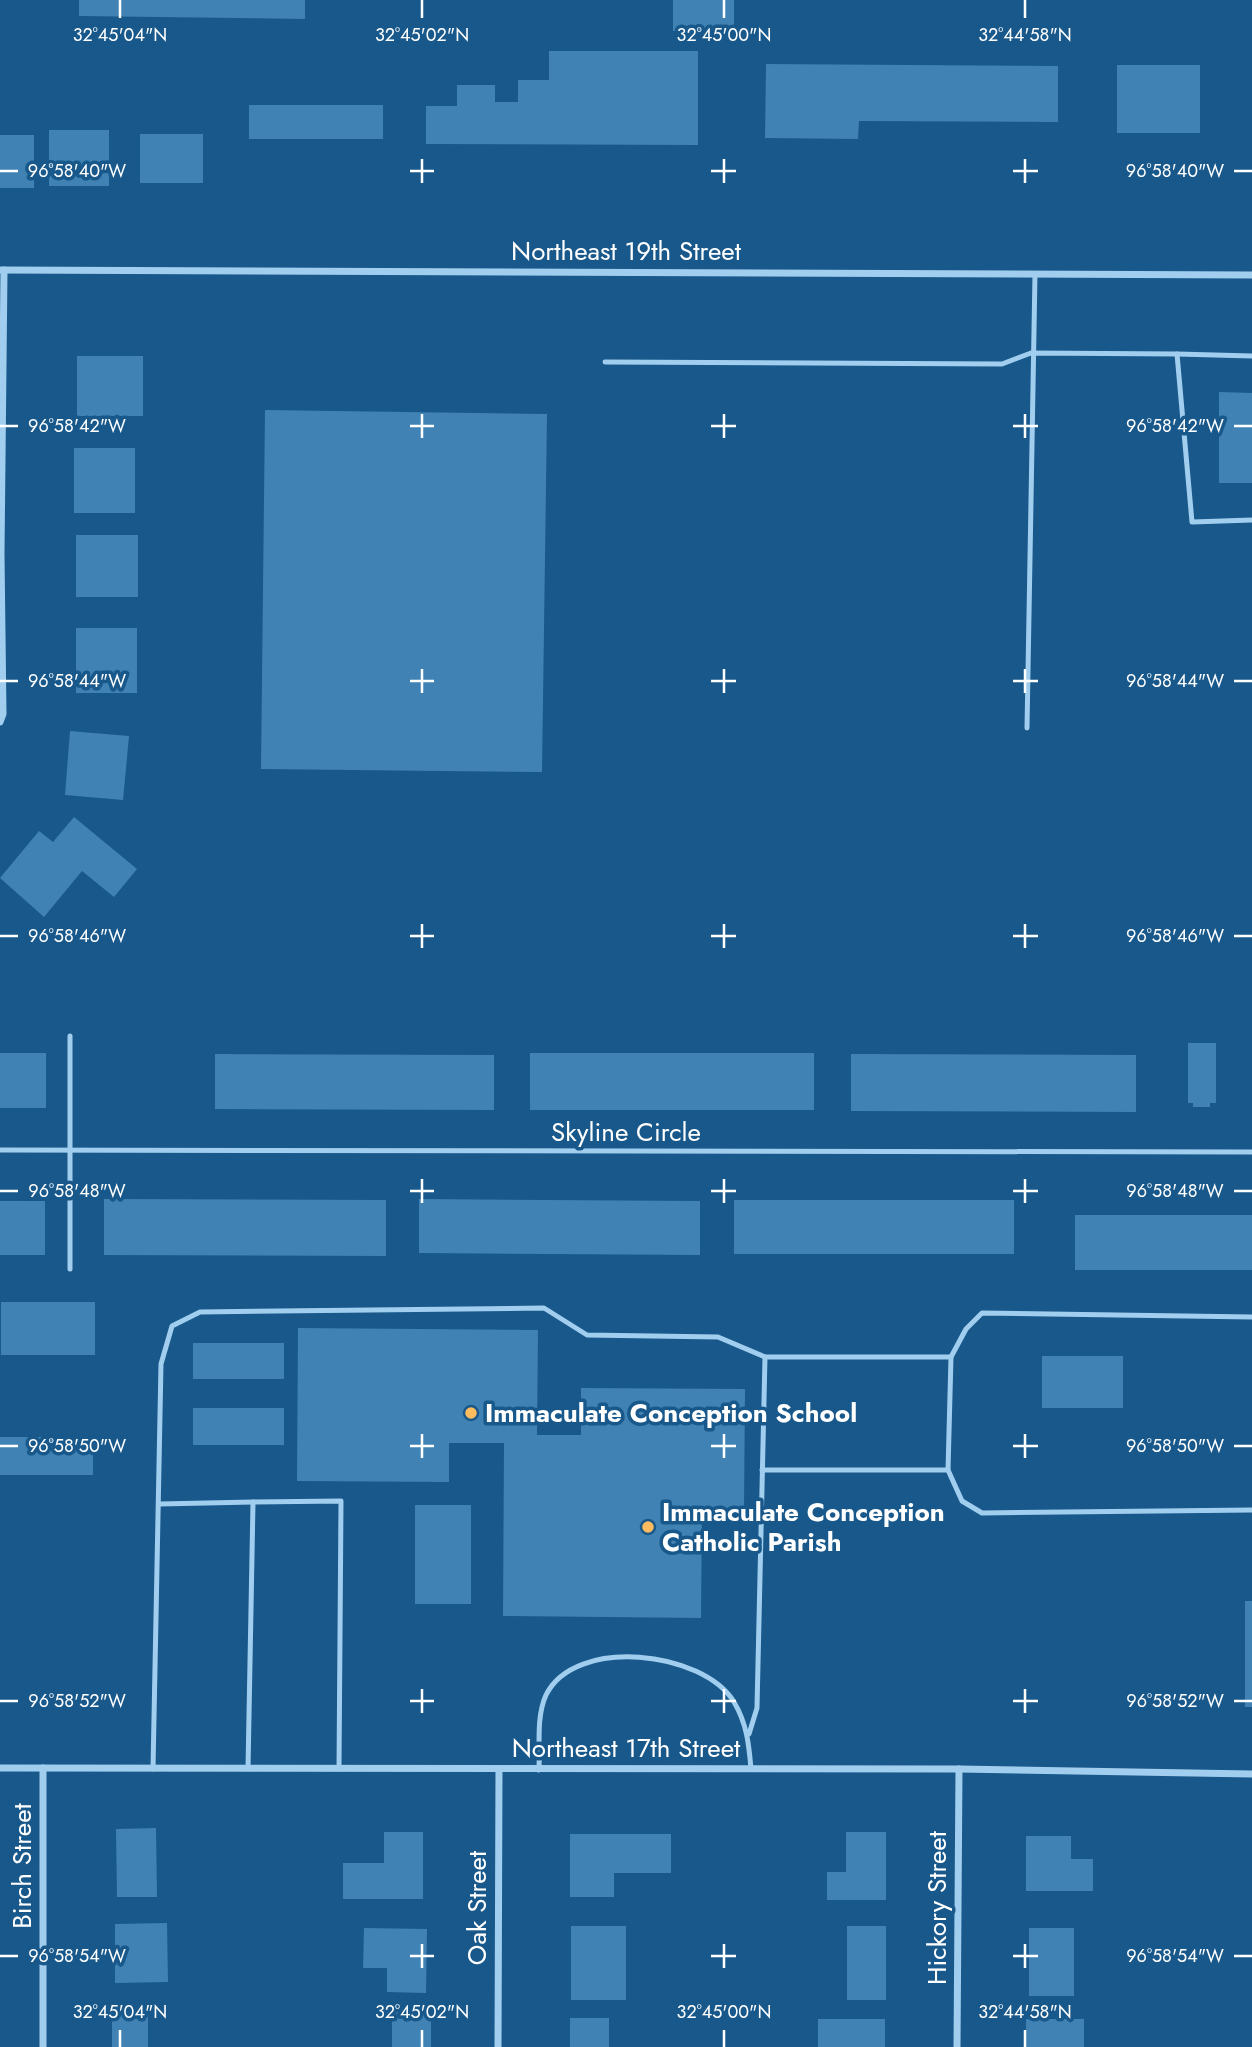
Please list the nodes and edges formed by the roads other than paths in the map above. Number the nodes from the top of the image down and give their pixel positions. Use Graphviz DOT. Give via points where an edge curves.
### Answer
graph roads {
  1 [pos="2,270"];
  2 [pos="1035,274"];
  3 [pos="1252,275"];
  4 [pos="1031,353"];
  5 [pos="1177,354"];
  6 [pos="1252,356"];
  7 [pos="605,362"];
  8 [pos="1252,520"];
  9 [pos="0,722"];
  10 [pos="1027,728"];
  11 [pos="70,1036"];
  12 [pos="0,1150"];
  13 [pos="70,1150"];
  14 [pos="1252,1152"];
  15 [pos="70,1269"];
  16 [pos="1252,1317"];
  17 [pos="765,1357"];
  18 [pos="951,1357"];
  19 [pos="762,1470"];
  20 [pos="948,1471"];
  21 [pos="253,1502"];
  22 [pos="159,1504"];
  23 [pos="1252,1510"];
  24 [pos="748,1734"];
  25 [pos="0,1768"];
  26 [pos="43,1768"];
  27 [pos="153,1769"];
  28 [pos="248,1769"];
  29 [pos="339,1769"];
  30 [pos="751,1769"];
  31 [pos="959,1769"];
  32 [pos="499,1770"];
  33 [pos="540,1770"];
  34 [pos="1252,1774"];
  35 [pos="43,2047"];
  36 [pos="498,2047"];
  37 [pos="957,2047"];
  1 -- 2 [label="street, Northeast 19th Street"];
  1 -- 9 [label="street"];
  2 -- 3 [label="street, Northeast 19th Street"];
  2 -- 4 [label="lane"];
  4 -- 5 [label="lane"];
  4 -- 7 [label="lane" via="1002,364"];
  4 -- 10 [label="lane"];
  5 -- 6 [label="lane"];
  5 -- 8 [label="lane" via="1192,522"];
  11 -- 13 [label="lane"];
  12 -- 13 [label="lane, Skyline Circle"];
  13 -- 14 [label="lane, Skyline Circle"];
  13 -- 15 [label="lane"];
  16 -- 18 [label="lane" via="982,1313 966,1329"];
  17 -- 18 [label="lane"];
  17 -- 19 [label="lane"];
  17 -- 22 [label="lane" via="718,1337 587,1335 544,1308 200,1312 172,1326 161,1364"];
  18 -- 20 [label="lane"];
  19 -- 20 [label="lane"];
  19 -- 24 [label="lane" via="757,1708"];
  20 -- 23 [label="lane" via="962,1501 982,1513"];
  21 -- 22 [label="lane"];
  21 -- 28 [label="lane"];
  21 -- 29 [label="lane" via="341,1501"];
  22 -- 27 [label="lane"];
  24 -- 30 [label="lane"];
  24 -- 33 [label="lane" via="733,1700 693,1670 664,1660 630,1657 587,1661 564,1671 547,1695 540,1716"];
  25 -- 26 [label="street, Northeast 17th Street"];
  26 -- 27 [label="street, Northeast 17th Street"];
  26 -- 35 [label="street, Birch Street"];
  27 -- 28 [label="street, Northeast 17th Street"];
  28 -- 29 [label="street, Northeast 17th Street"];
  29 -- 32 [label="street, Northeast 17th Street"];
  30 -- 31 [label="street, Northeast 17th Street"];
  30 -- 33 [label="street, Northeast 17th Street"];
  31 -- 34 [label="street, Northeast 17th Street"];
  31 -- 37 [label="street, Hickory Street"];
  32 -- 33 [label="street, Northeast 17th Street"];
  32 -- 36 [label="street, Oak Street"];
}
